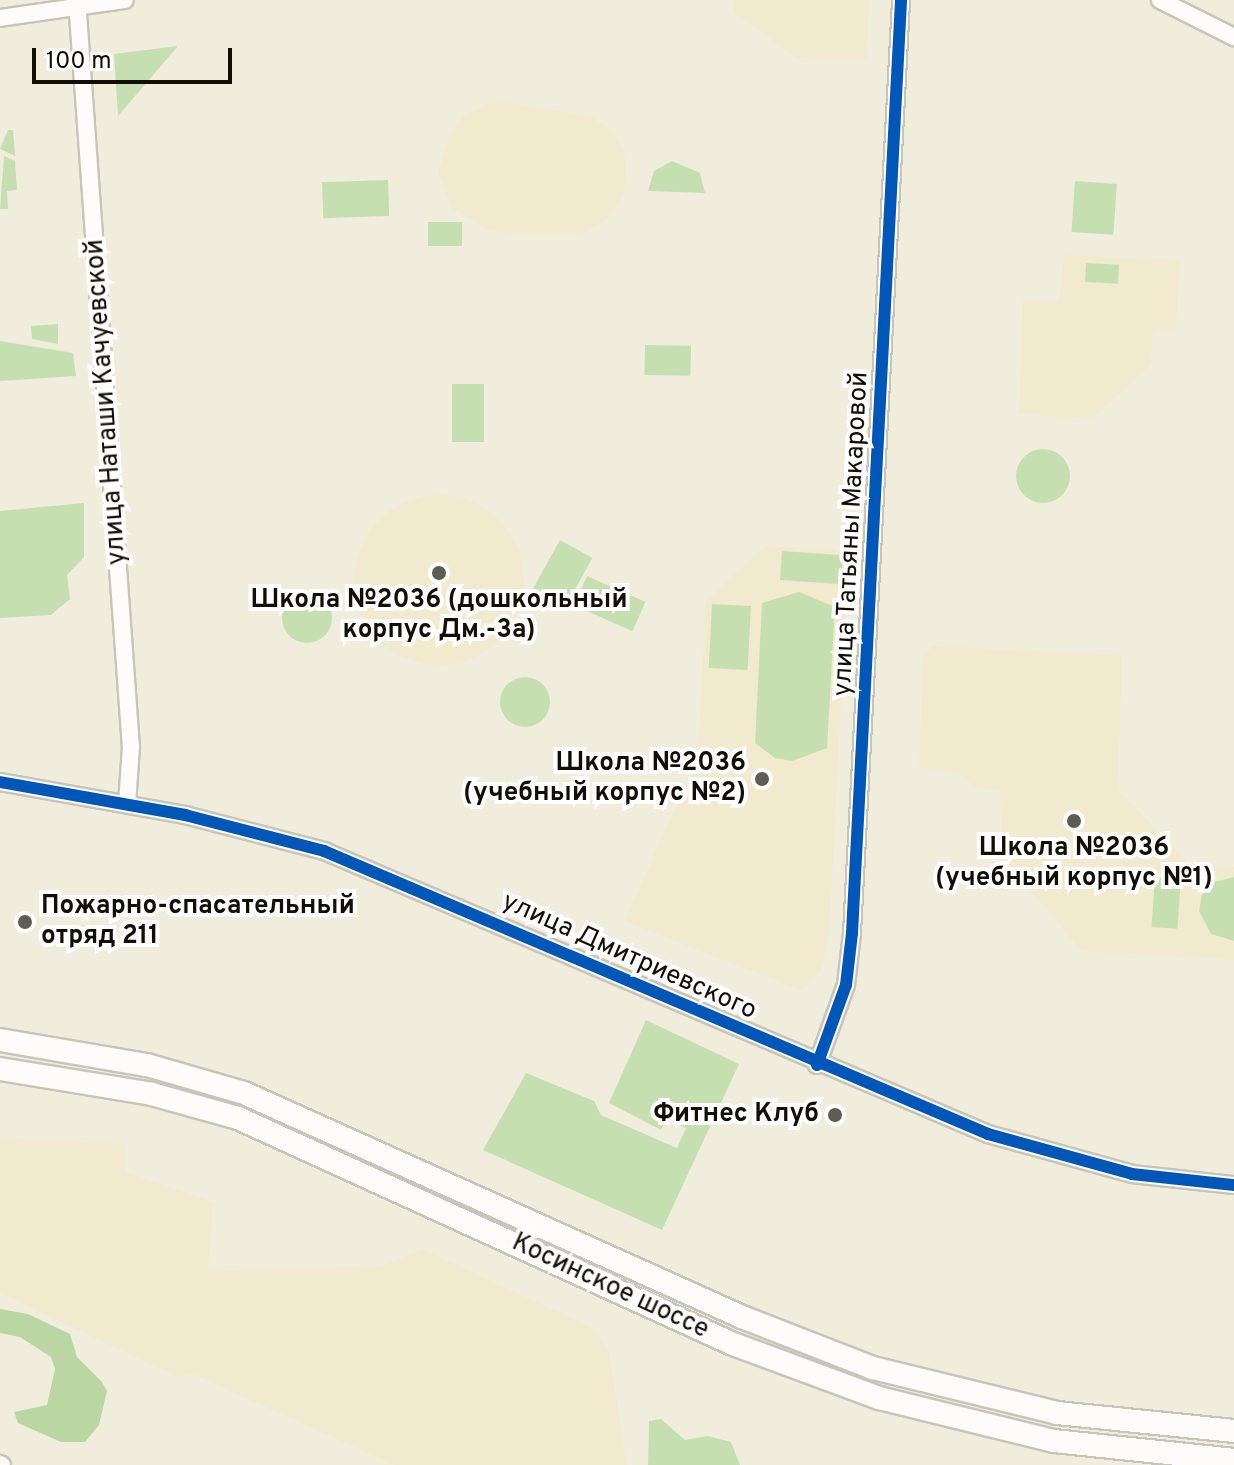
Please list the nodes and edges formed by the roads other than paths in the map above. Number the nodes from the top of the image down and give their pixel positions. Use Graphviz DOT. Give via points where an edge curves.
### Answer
graph roads {
  1 [pos="125,0"];
  2 [pos="901,0"];
  3 [pos="1160,0"];
  4 [pos="77,4"];
  5 [pos="0,18"];
  6 [pos="1234,37"];
  7 [pos="0,782"];
  8 [pos="127,804"];
  9 [pos="0,1040"];
  10 [pos="817,1065"];
  11 [pos="0,1069"];
  12 [pos="1234,1185"];
  13 [pos="1234,1431"];
  14 [pos="1234,1460"];
  1 -- 4 [label="street"];
  2 -- 10 [label="street, улица Татьяны Макаровой" via="852,933 846,985"];
  3 -- 6 [label="street"];
  4 -- 5 [label="street"];
  4 -- 8 [label="street, улица Наташи Качуевской" via="131,747"];
  7 -- 8 [label="street, улица Дмитриевского"];
  8 -- 10 [label="street, улица Дмитриевского" via="259,833 362,865"];
  9 -- 13 [label="highway, Косинское шоссе" via="147,1065 244,1093 742,1317 873,1368 1057,1413"];
  10 -- 12 [label="street, улица Дмитриевского" via="988,1134 1079,1163"];
  11 -- 14 [label="highway, Косинское шоссе" via="152,1094 238,1118 733,1344 879,1398 1054,1441"];
}
